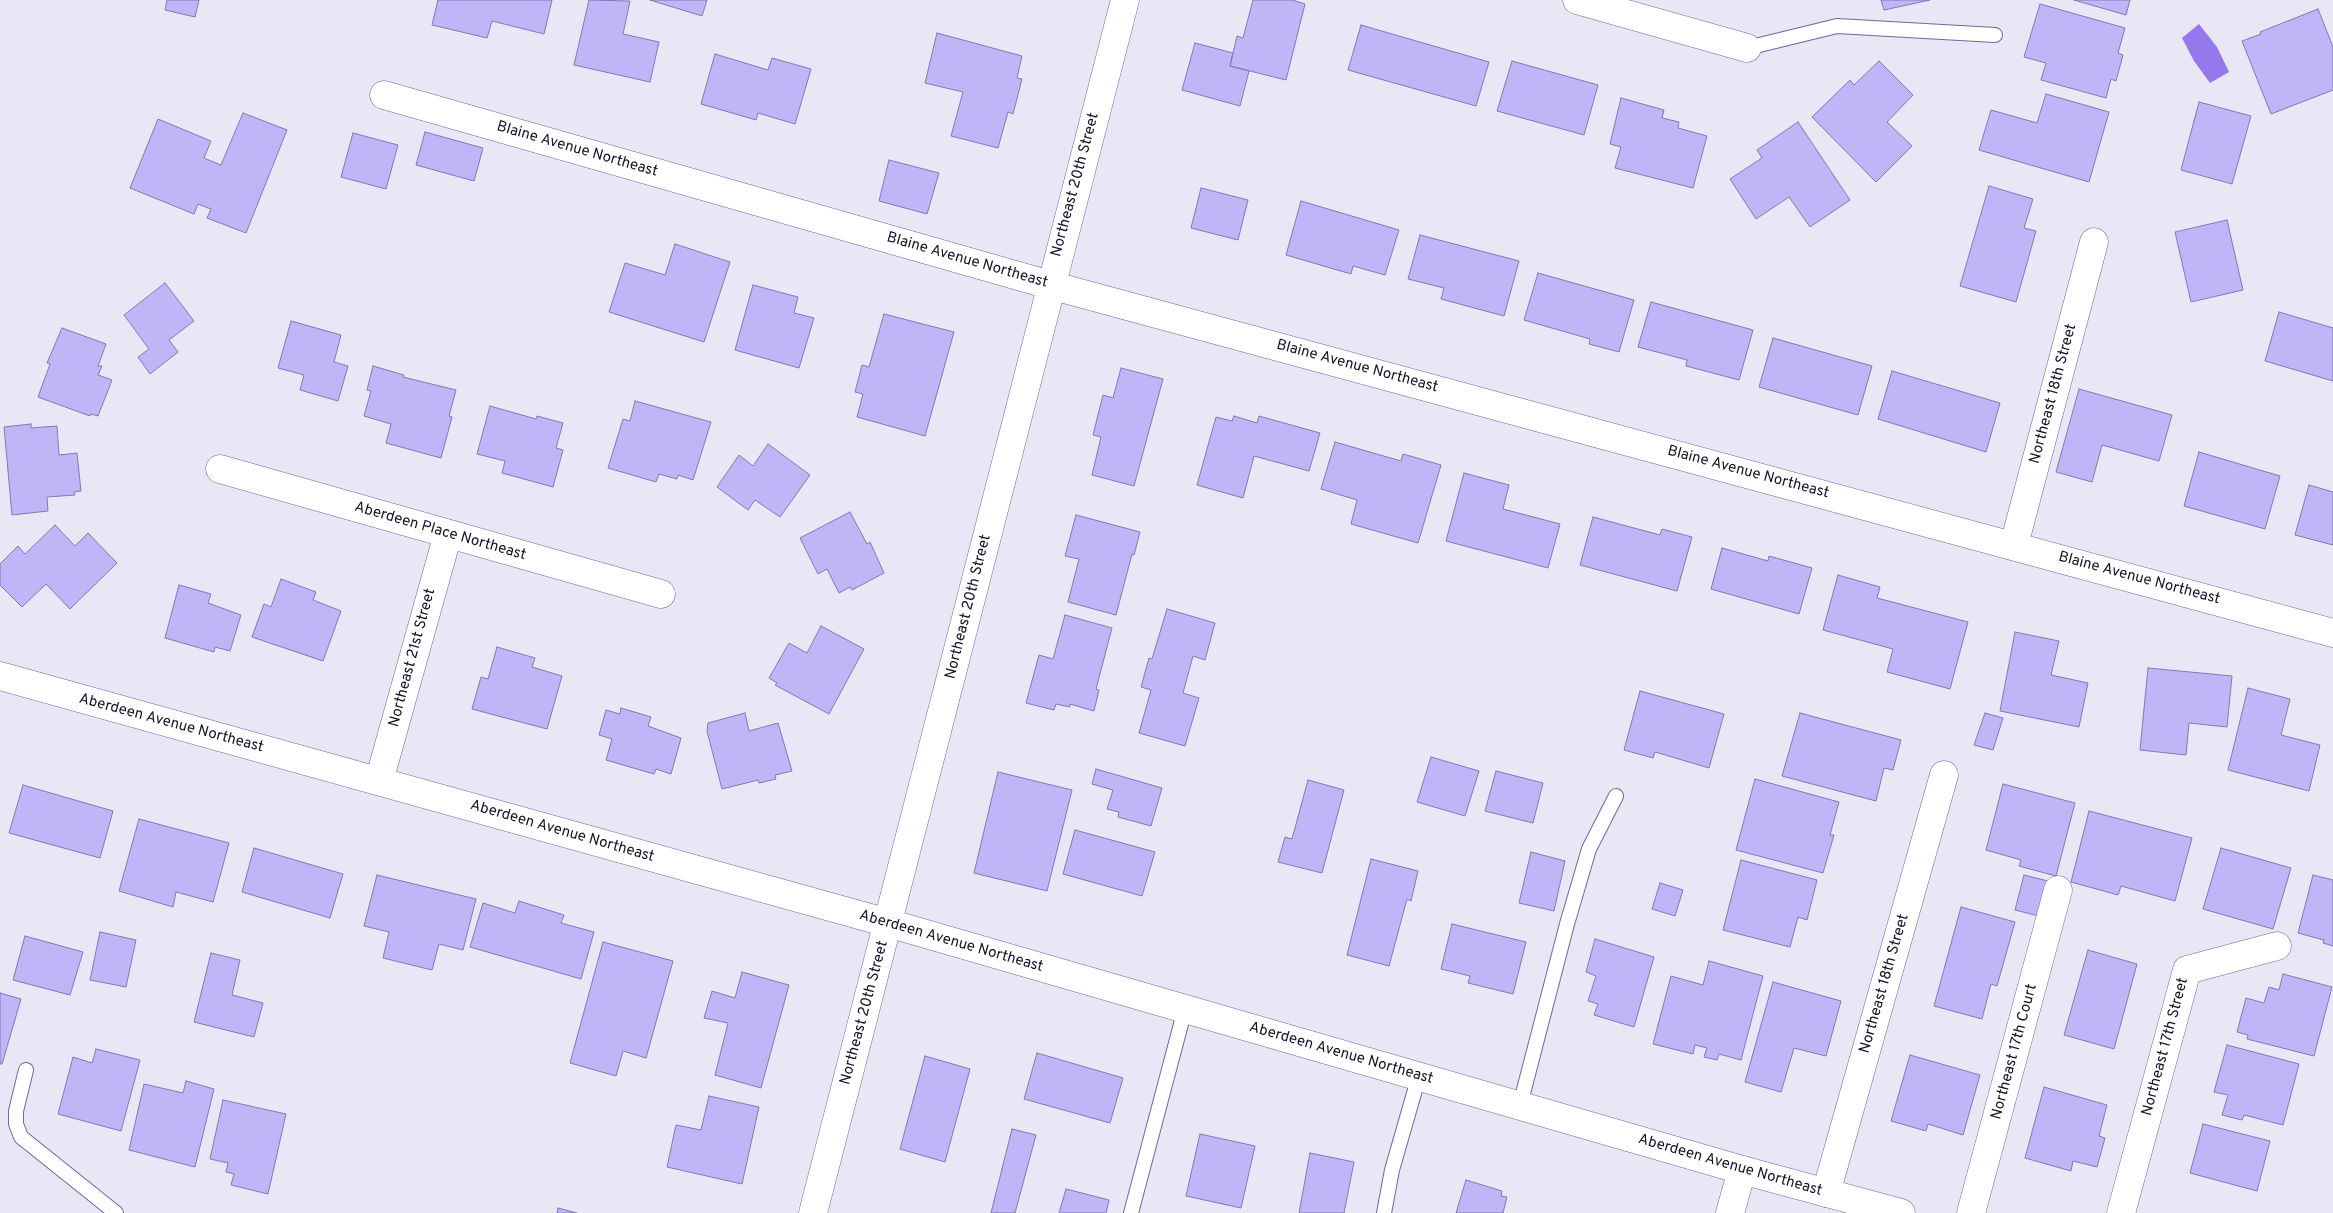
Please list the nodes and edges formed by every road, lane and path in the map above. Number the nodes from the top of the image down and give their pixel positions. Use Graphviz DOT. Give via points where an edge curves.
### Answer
graph roads {
  1 [pos="1125,0"];
  2 [pos="1577,0"];
  3 [pos="1994,35"];
  4 [pos="1747,48"];
  5 [pos="384,95"];
  6 [pos="2094,242"];
  7 [pos="1050,284"];
  8 [pos="220,469"];
  9 [pos="448,534"];
  10 [pos="2014,545"];
  11 [pos="661,594"];
  12 [pos="2333,633"];
  13 [pos="0,676"];
  14 [pos="1944,775"];
  15 [pos="379,781"];
  16 [pos="1616,796"];
  17 [pos="2058,890"];
  18 [pos="888,924"];
  19 [pos="2277,946"];
  20 [pos="1185,1009"];
  21 [pos="26,1070"];
  22 [pos="1419,1076"];
  23 [pos="1520,1106"];
  24 [pos="1742,1170"];
  25 [pos="1826,1193"];
  26 [pos="116,1213"];
  27 [pos="813,1213"];
  28 [pos="1131,1213"];
  29 [pos="1384,1213"];
  30 [pos="1730,1213"];
  31 [pos="1901,1213"];
  32 [pos="1971,1213"];
  33 [pos="2121,1213"];
  1 -- 7 [label="street, Northeast 20th Street"];
  2 -- 4 [label="street"];
  3 -- 4 [label="lane" via="1837,26"];
  5 -- 7 [label="street, Blaine Avenue Northeast"];
  6 -- 10 [label="street, Northeast 18th Street"];
  7 -- 10 [label="street, Blaine Avenue Northeast"];
  7 -- 18 [label="street, Northeast 20th Street"];
  8 -- 9 [label="street, Aberdeen Place Northeast"];
  9 -- 11 [label="street, Aberdeen Place Northeast"];
  9 -- 15 [label="street, Northeast 21st Street"];
  10 -- 12 [label="street, Blaine Avenue Northeast"];
  13 -- 15 [label="street, Aberdeen Avenue Northeast"];
  14 -- 25 [label="street, Northeast 18th Street"];
  15 -- 18 [label="street, Aberdeen Avenue Northeast"];
  16 -- 23 [label="lane" via="1589,849"];
  17 -- 32 [label="street, Northeast 17th Court"];
  18 -- 20 [label="street, Aberdeen Avenue Northeast"];
  18 -- 27 [label="street, Northeast 20th Street"];
  19 -- 33 [label="street, Northeast 17th Street" via="2187,970"];
  20 -- 22 [label="street, Aberdeen Avenue Northeast"];
  20 -- 28 [label="lane"];
  21 -- 26 [label="lane" via="16,1112 21,1138"];
  22 -- 23 [label="street, Aberdeen Avenue Northeast"];
  22 -- 29 [label="lane" via="1392,1170"];
  23 -- 24 [label="street, Aberdeen Avenue Northeast"];
  24 -- 25 [label="street, Aberdeen Avenue Northeast"];
  24 -- 30 [label="street"];
  25 -- 31 [label="street, Aberdeen Avenue Northeast"];
}
